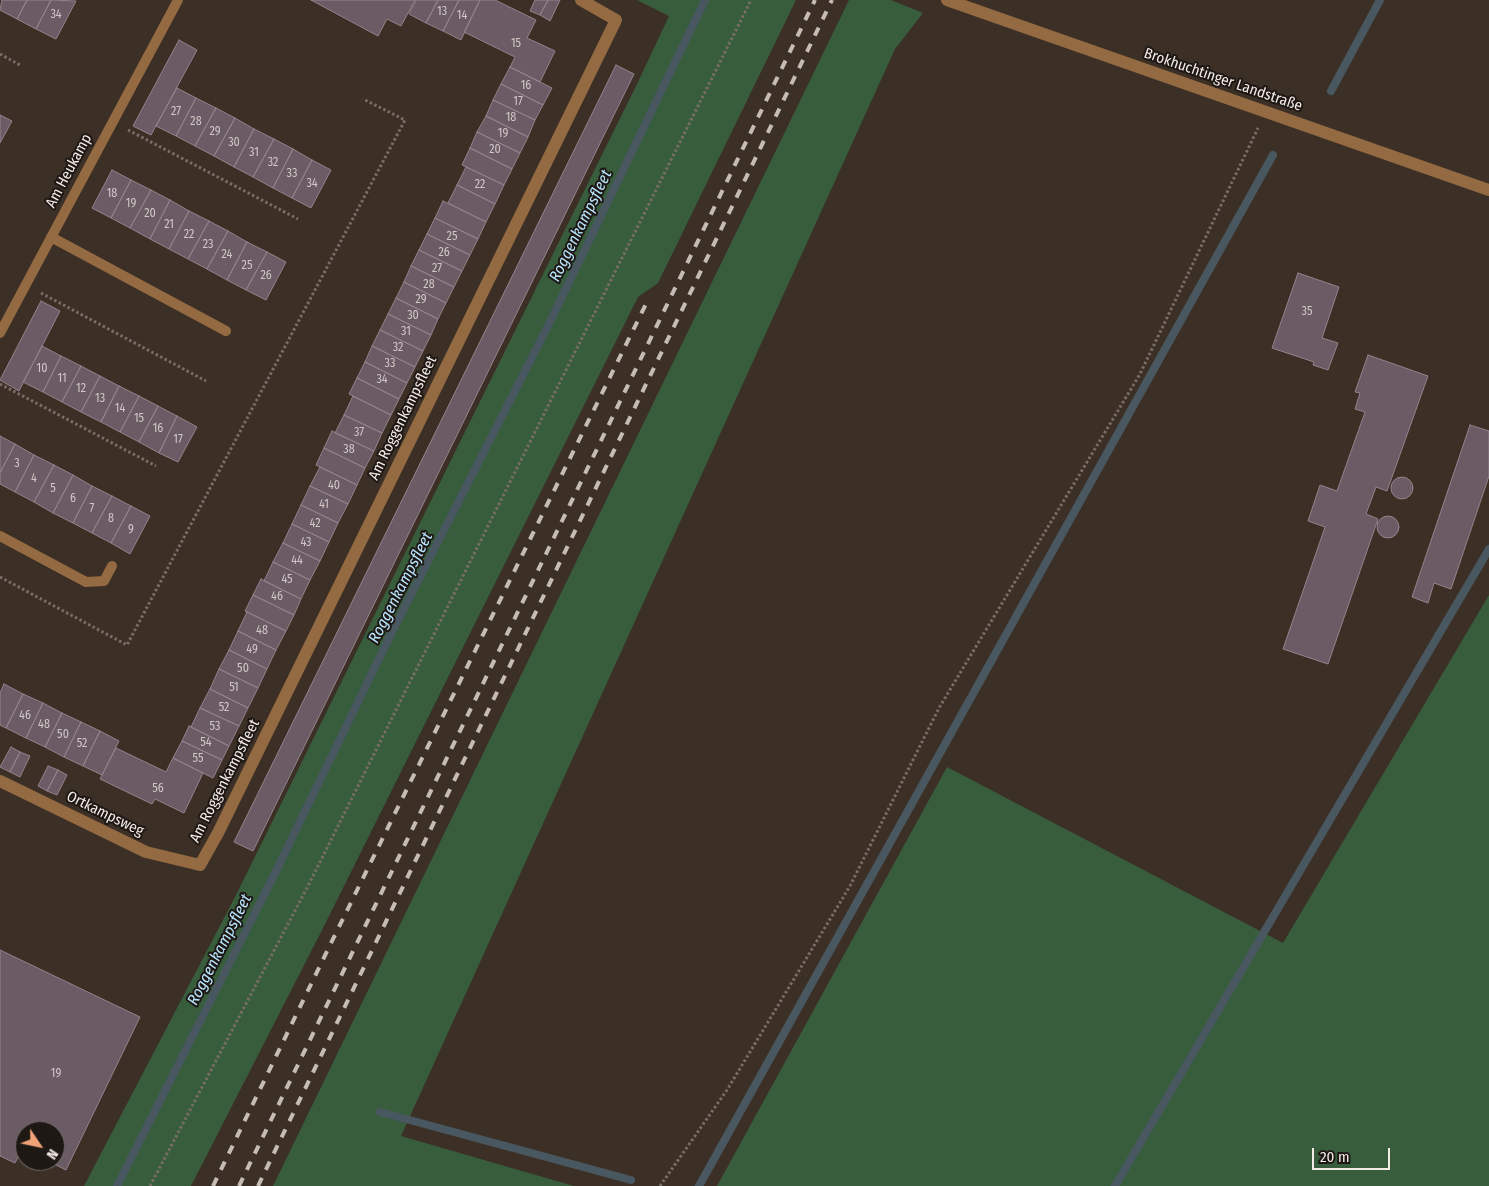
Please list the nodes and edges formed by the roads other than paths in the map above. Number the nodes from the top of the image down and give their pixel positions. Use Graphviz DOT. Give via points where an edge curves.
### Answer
graph roads {
  1 [pos="178,0"];
  2 [pos="581,0"];
  3 [pos="947,0"];
  4 [pos="1489,190"];
  5 [pos="51,238"];
  6 [pos="226,331"];
  7 [pos="0,333"];
  8 [pos="0,536"];
  9 [pos="112,566"];
  10 [pos="0,780"];
  11 [pos="200,865"];
  1 -- 5 [label="lane, Am Heukamp"];
  2 -- 11 [label="street, Am Roggenkampsfleet" via="616,20"];
  3 -- 4 [label="street, Brokhuchtinger Landstraße"];
  5 -- 6 [label="lane"];
  5 -- 7 [label="lane, Am Heukamp"];
  8 -- 9 [label="lane" via="86,582 104,581"];
  10 -- 11 [label="street, Ortkampsweg" via="146,852"];
}
